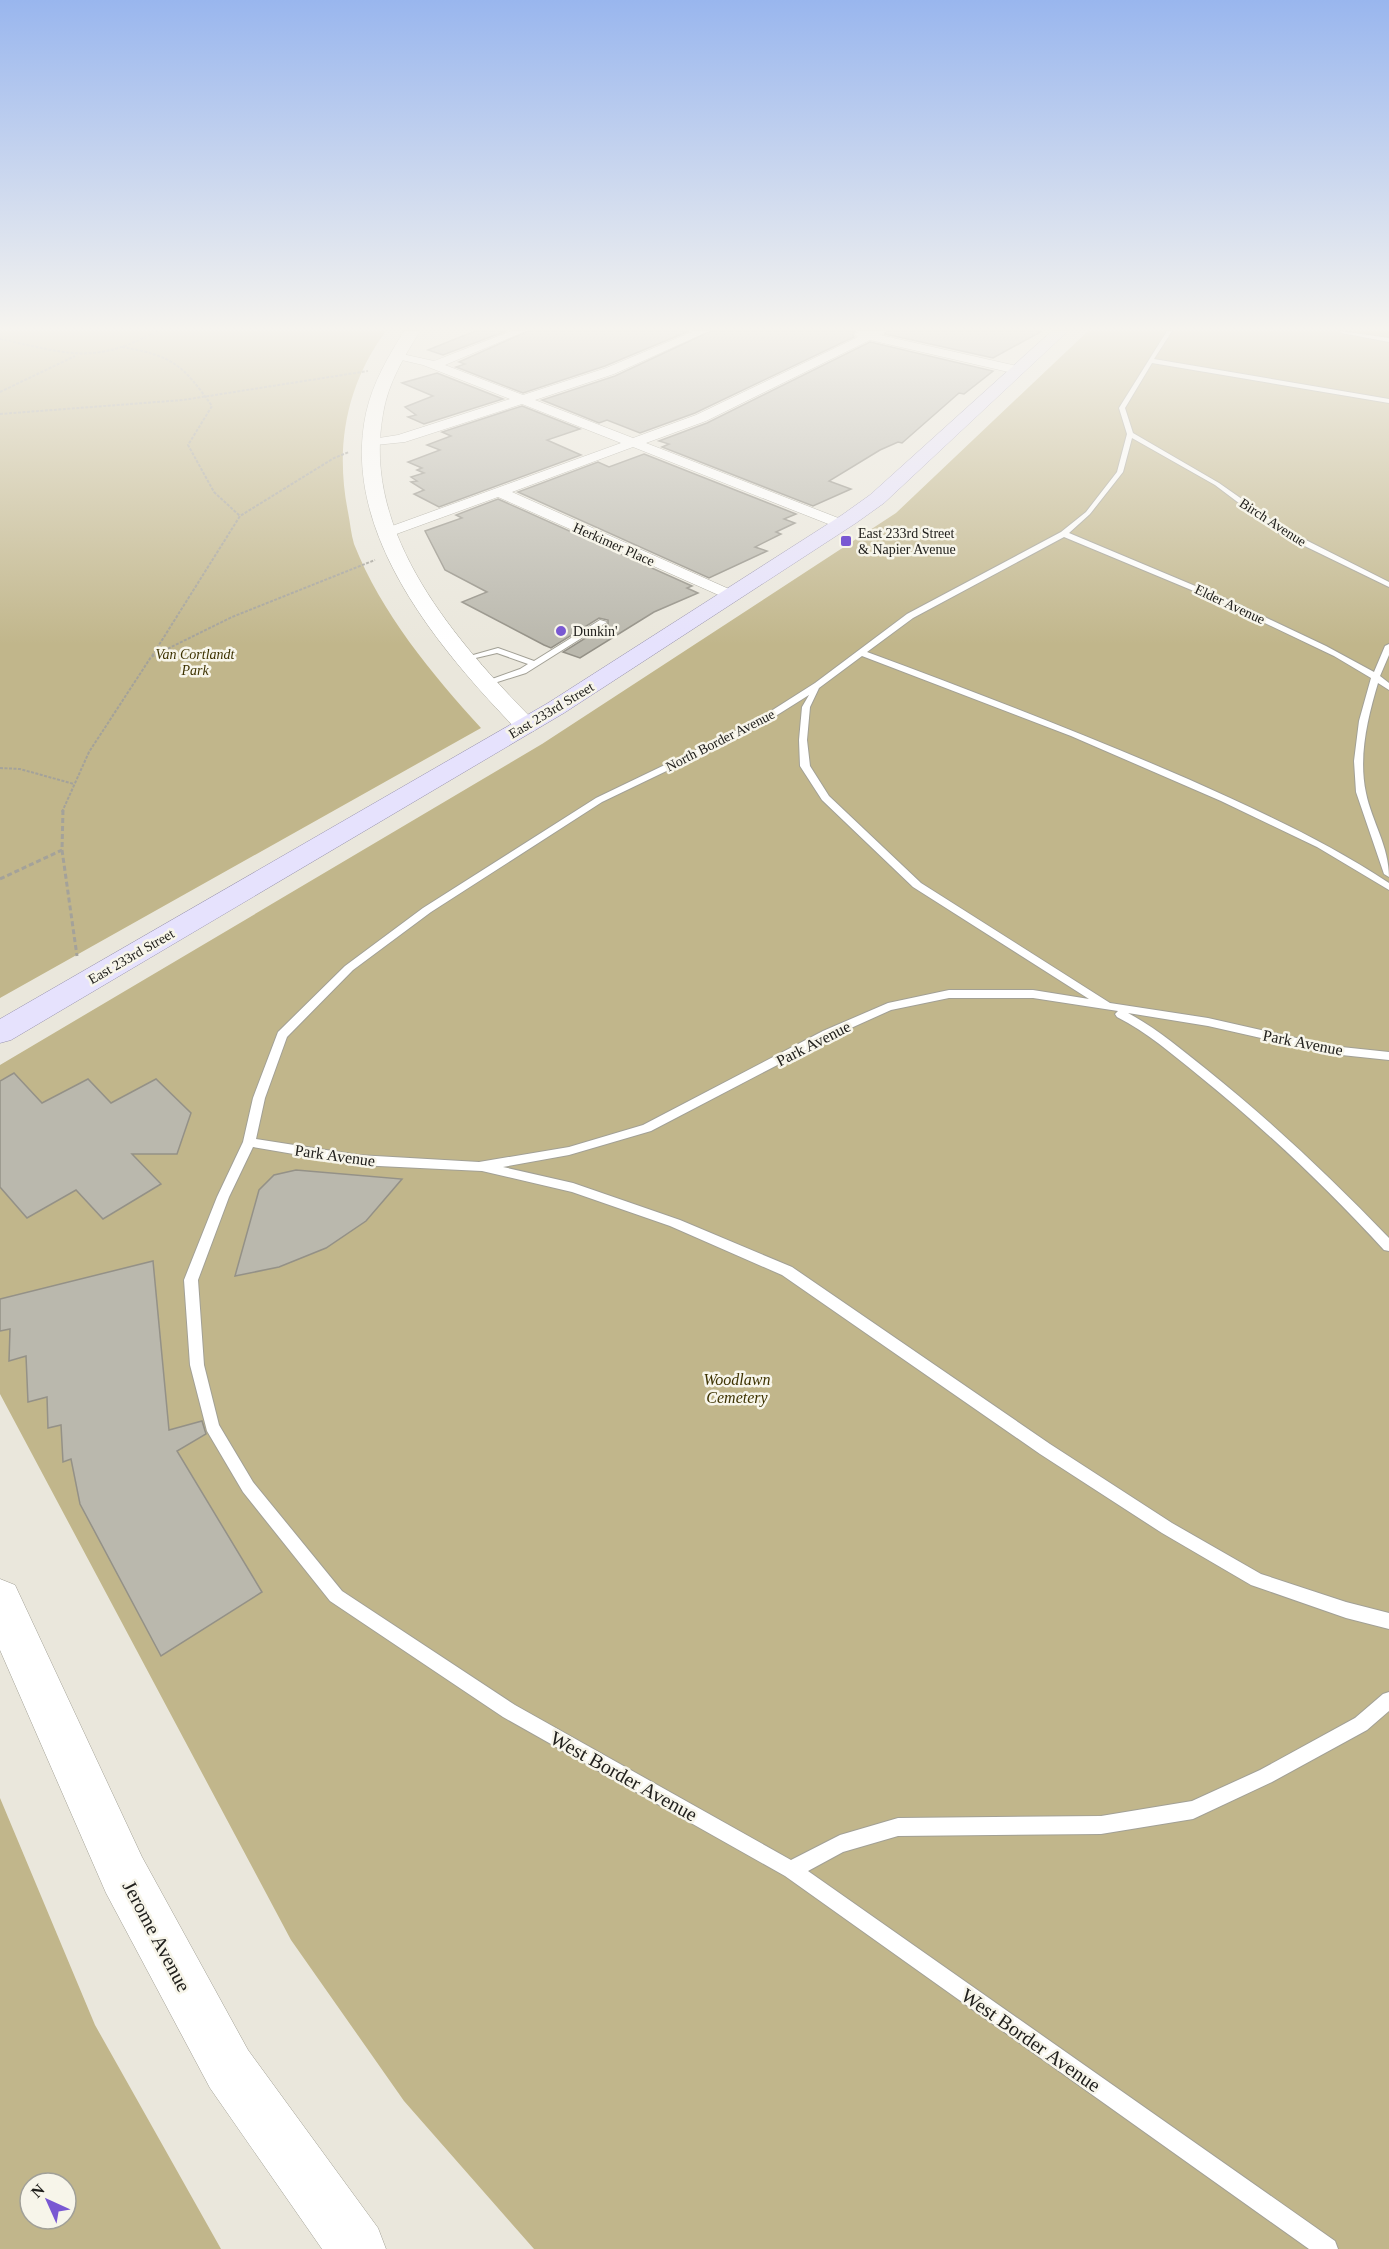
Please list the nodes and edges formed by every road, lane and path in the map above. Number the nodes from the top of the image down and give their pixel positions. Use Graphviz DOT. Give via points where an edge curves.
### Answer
graph roads {
  1 [pos="195,436"];
  2 [pos="372,436"];
  3 [pos="409,436"];
  4 [pos="614,436"];
  5 [pos="651,436"];
  6 [pos="945,436"];
  7 [pos="1129,436"];
  8 [pos="1133,436"];
  9 [pos="371,443"];
  10 [pos="632,443"];
  11 [pos="497,491"];
  12 [pos="240,516"];
  13 [pos="841,524"];
  14 [pos="386,532"];
  15 [pos="1064,534"];
  16 [pos="395,552"];
  17 [pos="1389,585"];
  18 [pos="732,596"];
  19 [pos="603,622"];
  20 [pos="1389,646"];
  21 [pos="862,653"];
  22 [pos="151,657"];
  23 [pos="463,659"];
  24 [pos="534,664"];
  25 [pos="1376,676"];
  26 [pos="485,683"];
  27 [pos="818,685"];
  28 [pos="1389,687"];
  29 [pos="526,726"];
  30 [pos="0,768"];
  31 [pos="74,784"];
  32 [pos="62,850"];
  33 [pos="1389,874"];
  34 [pos="0,879"];
  35 [pos="1389,887"];
  36 [pos="77,956"];
  37 [pos="1111,1008"];
  38 [pos="0,1033"];
  39 [pos="1389,1056"];
  40 [pos="249,1142"];
  41 [pos="479,1167"];
  42 [pos="1389,1246"];
  43 [pos="0,1600"];
  44 [pos="1389,1621"];
  45 [pos="1389,1700"];
  46 [pos="790,1870"];
  47 [pos="357,2249"];
  48 [pos="1327,2249"];
  1 -- 12 [label="path" via="188,445 214,492"];
  2 -- 9 [label="street"];
  3 -- 9 [label="street"];
  4 -- 10 [label="street"];
  5 -- 10 [label="street"];
  6 -- 13 [label="main road, East 233rd Street" via="877,499"];
  7 -- 15 [label="lane, North Border Avenue" via="1120,472 1088,513"];
  8 -- 17 [label="lane, Birch Avenue" via="1217,484 1282,532"];
  9 -- 12 [label="path" via="334,458"];
  9 -- 14 [label="street" via="374,483"];
  10 -- 11 [label="street"];
  10 -- 13 [label="street"];
  11 -- 14 [label="street"];
  11 -- 18 [label="street, Herkimer Place"];
  12 -- 22 [label="path"];
  13 -- 18 [label="main road, East 233rd Street"];
  14 -- 16 [label="street"];
  15 -- 21 [label="lane, North Border Avenue" via="910,616"];
  15 -- 25 [label="lane, Elder Avenue" via="1222,599"];
  16 -- 22 [label="path" via="232,617"];
  16 -- 23 [label="street" via="421,600"];
  18 -- 29 [label="main road, East 233rd Street"];
  19 -- 24 [label="lane"];
  20 -- 25 [label="lane"];
  21 -- 27 [label="lane, North Border Avenue"];
  21 -- 35 [label="lane" via="1036,717 1201,788 1302,834"];
  22 -- 31 [label="path" via="89,752"];
  23 -- 24 [label="lane" via="498,650"];
  23 -- 26 [label="street"];
  24 -- 26 [label="lane"];
  25 -- 28 [label="lane, Elder Avenue"];
  25 -- 33 [label="lane" via="1363,721 1361,792"];
  26 -- 29 [label="street"];
  27 -- 37 [label="lane" via="806,707 803,740 805,766 825,798 917,885"];
  27 -- 40 [label="lane, North Border Avenue" via="754,725 599,800 427,910 349,968 282,1035 259,1098"];
  29 -- 38 [label="main road, East 233rd Street"];
  30 -- 31 [label="path" via="20,769"];
  31 -- 32 [label="path" via="62,812"];
  32 -- 34 [label="path"];
  32 -- 36 [label="path"];
  37 -- 39 [label="lane, Park Avenue" via="1208,1022 1332,1050"];
  37 -- 41 [label="lane, Park Avenue" via="1033,994 949,994 888,1007 826,1034 647,1128 569,1151"];
  37 -- 42 [label="lane" via="1141,1024 1240,1102 1346,1200"];
  40 -- 41 [label="lane, Park Avenue" via="358,1160"];
  40 -- 46 [label="lane, West Border Avenue" via="191,1280 197,1365 212,1426 248,1487 336,1596 509,1711"];
  41 -- 44 [label="lane" via="573,1188 663,1219 787,1271 1044,1449 1167,1528 1257,1580"];
  43 -- 47 [label="street, Jerome Avenue" via="124,1875 229,2069"];
  45 -- 46 [label="lane" via="1361,1724 1266,1776 1192,1810 1101,1825 898,1827 840,1844"];
  46 -- 48 [label="lane, West Border Avenue"];
}
